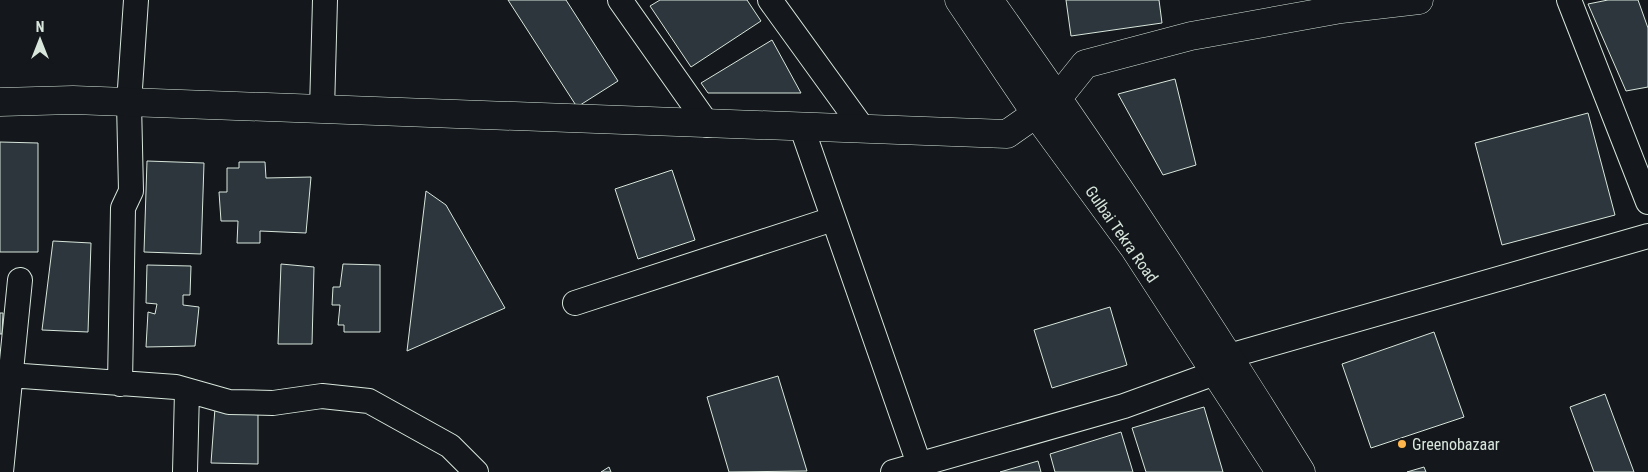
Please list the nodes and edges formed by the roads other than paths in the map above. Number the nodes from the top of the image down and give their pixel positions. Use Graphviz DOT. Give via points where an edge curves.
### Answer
graph roads {
  1 [pos="136,0"];
  2 [pos="325,0"];
  3 [pos="620,0"];
  4 [pos="770,0"];
  5 [pos="959,0"];
  6 [pos="989,0"];
  7 [pos="1419,0"];
  8 [pos="1569,0"];
  9 [pos="0,102"];
  10 [pos="129,103"];
  11 [pos="1047,106"];
  12 [pos="322,110"];
  13 [pos="708,125"];
  14 [pos="802,128"];
  15 [pos="864,130"];
  16 [pos="1648,202"];
  17 [pos="833,219"];
  18 [pos="1648,236"];
  19 [pos="20,280"];
  20 [pos="575,302"];
  21 [pos="1222,364"];
  22 [pos="9,375"];
  23 [pos="120,384"];
  24 [pos="186,391"];
  25 [pos="919,464"];
  26 [pos="1,472"];
  27 [pos="185,472"];
  28 [pos="476,472"];
  29 [pos="893,472"];
  30 [pos="1280,472"];
  31 [pos="1301,472"];
  1 -- 10 [label="street"];
  2 -- 12 [label="street"];
  3 -- 13 [label="street"];
  4 -- 15 [label="street"];
  5 -- 11 [label="street, Gulbai Tekra Road"];
  6 -- 11 [label="street, Gulbai Tekra Road"];
  7 -- 11 [label="street" via="1341,9 1191,36 1085,64"];
  8 -- 16 [label="street"];
  9 -- 10 [label="street" via="74,100"];
  10 -- 12 [label="street"];
  10 -- 23 [label="street" via="131,191 123,208"];
  11 -- 15 [label="street" via="1007,134"];
  11 -- 21 [label="street, Gulbai Tekra Road"];
  12 -- 13 [label="street"];
  13 -- 14 [label="street"];
  14 -- 15 [label="street"];
  14 -- 17 [label="street"];
  17 -- 20 [label="street"];
  17 -- 25 [label="street"];
  18 -- 21 [label="street"];
  19 -- 22 [label="street"];
  21 -- 25 [label="street" via="1124,406"];
  21 -- 30 [label="street, Gulbai Tekra Road"];
  21 -- 31 [label="street, Gulbai Tekra Road"];
  22 -- 23 [label="street"];
  22 -- 26 [label="street"];
  23 -- 24 [label="street" via="176,387"];
  24 -- 27 [label="street"];
  24 -- 28 [label="street" via="229,402 273,403 322,396 369,401 450,446"];
  25 -- 29 [label="street"];
}
